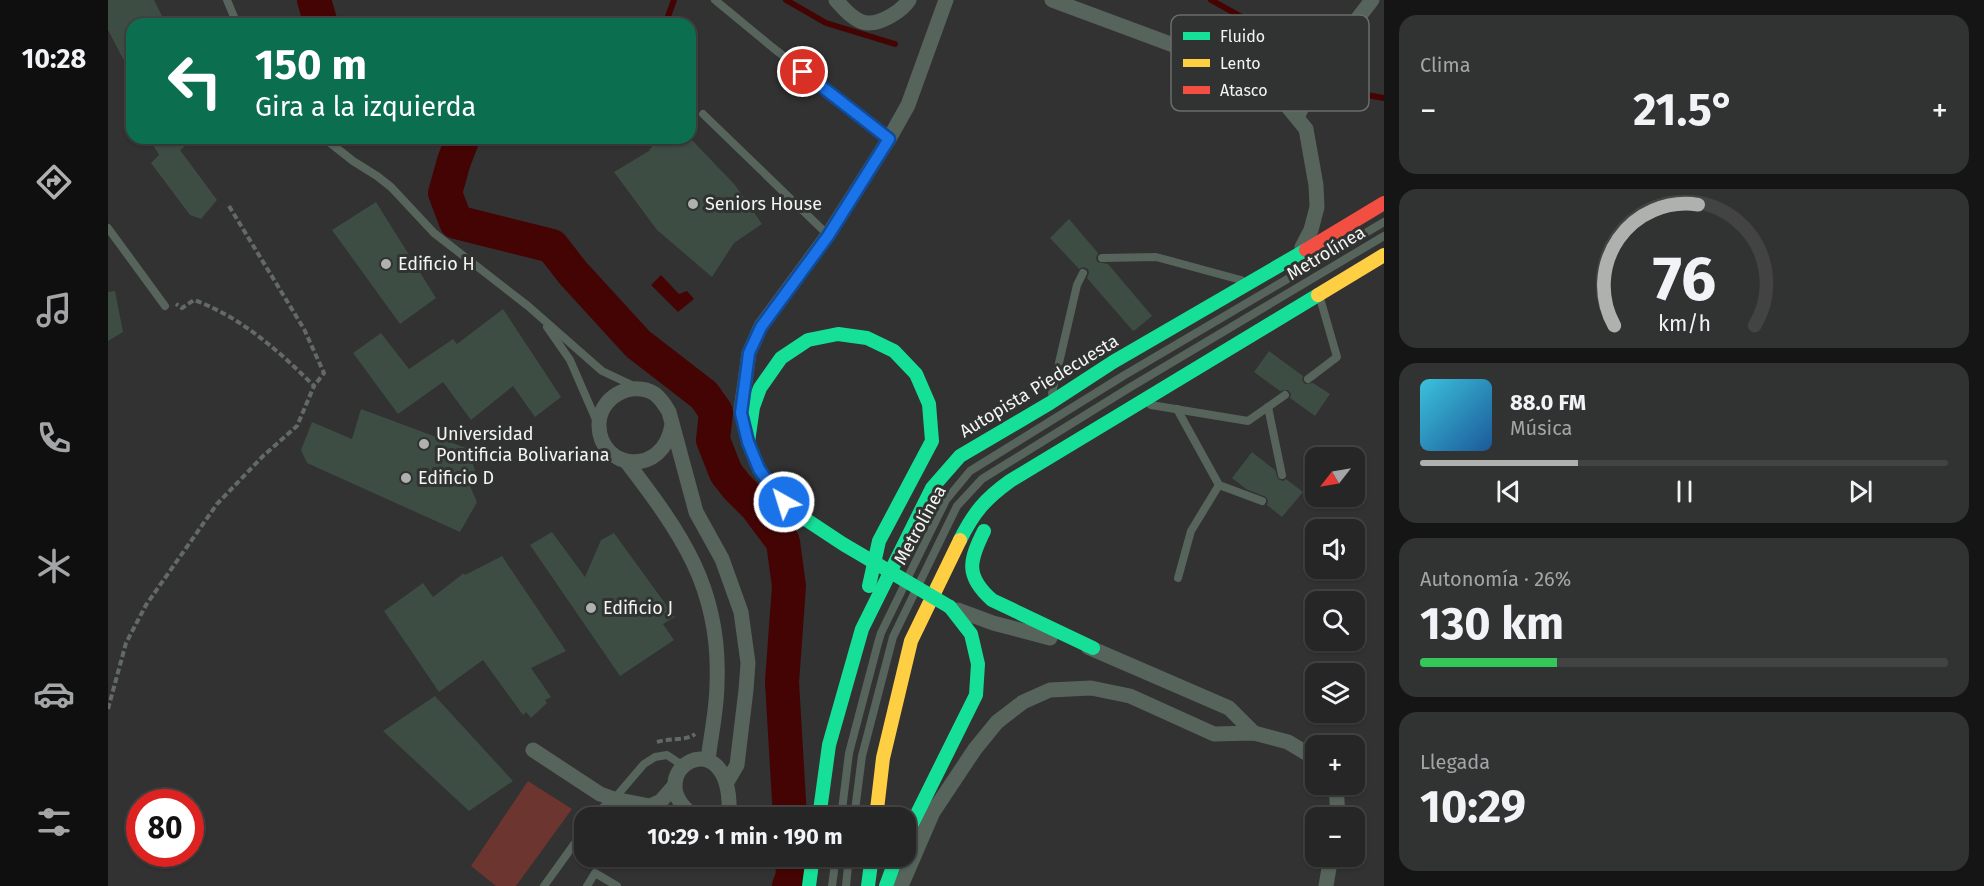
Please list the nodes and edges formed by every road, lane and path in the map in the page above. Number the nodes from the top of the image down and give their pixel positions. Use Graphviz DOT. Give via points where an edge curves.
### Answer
graph roads {
  1 [pos="227,0"];
  2 [pos="715,0"];
  3 [pos="836,0"];
  4 [pos="909,0"];
  5 [pos="946,0"];
  6 [pos="1052,0"];
  7 [pos="1372,0"];
  8 [pos="1360,15"];
  9 [pos="234,18"];
  10 [pos="1171,44"];
  11 [pos="1292,111"];
  12 [pos="1300,111"];
  13 [pos="703,114"];
  14 [pos="1297,117"];
  15 [pos="889,139"];
  16 [pos="332,144"];
  17 [pos="1384,203"];
  18 [pos="229,206"];
  19 [pos="1384,222"];
  20 [pos="108,228"];
  21 [pos="828,236"];
  22 [pos="1384,236"];
  23 [pos="1298,255"];
  24 [pos="1384,255"];
  25 [pos="1102,258"];
  26 [pos="1083,273"];
  27 [pos="1252,282"];
  28 [pos="1319,293"];
  29 [pos="159,297"];
  30 [pos="165,306"];
  31 [pos="537,314"];
  32 [pos="1308,379"];
  33 [pos="314,386"];
  34 [pos="641,389"];
  35 [pos="1285,395"];
  36 [pos="1050,403"];
  37 [pos="1137,403"];
  38 [pos="1268,407"];
  39 [pos="1177,409"];
  40 [pos="672,424"];
  41 [pos="599,426"];
  42 [pos="748,442"];
  43 [pos="626,461"];
  44 [pos="1282,475"];
  45 [pos="1010,481"];
  46 [pos="1219,485"];
  47 [pos="1262,501"];
  48 [pos="1178,578"];
  49 [pos="950,607"];
  50 [pos="862,628"];
  51 [pos="1093,648"];
  52 [pos="108,709"];
  53 [pos="1254,733"];
  54 [pos="533,750"];
  55 [pos="1305,752"];
  56 [pos="708,760"];
  57 [pos="682,765"];
  58 [pos="727,782"];
  59 [pos="675,785"];
  60 [pos="614,798"];
  61 [pos="603,807"];
  62 [pos="685,807"];
  63 [pos="728,807"];
  64 [pos="821,807"];
  65 [pos="842,807"];
  66 [pos="855,807"];
  67 [pos="877,807"];
  68 [pos="916,816"];
  69 [pos="574,844"];
  70 [pos="812,867"];
  71 [pos="835,867"];
  72 [pos="848,867"];
  73 [pos="871,867"];
  74 [pos="893,867"];
  75 [pos="1329,867"];
  76 [pos="543,886"];
  77 [pos="586,886"];
  78 [pos="617,886"];
  79 [pos="809,886"];
  80 [pos="832,886"];
  81 [pos="846,886"];
  82 [pos="868,886"];
  83 [pos="886,886"];
  84 [pos="901,886"];
  85 [pos="1326,886"];
  1 -- 9 [label="lane"];
  2 -- 15 [label="lane"];
  3 -- 4 [label="street" via="850,15 867,23 889,18"];
  5 -- 15 [label="street" via="908,105"];
  6 -- 10 [label="street"];
  7 -- 8 [label="street"];
  11 -- 14 [label="street"];
  12 -- 14 [label="street"];
  13 -- 21 [label="lane"];
  14 -- 23 [label="street" via="1306,129 1317,207"];
  15 -- 21 [label="street"];
  16 -- 31 [label="lane" via="377,176 434,233"];
  17 -- 23 [label="highway, Autopista Piedecuesta"];
  18 -- 33 [label="path" via="304,329 324,373"];
  19 -- 65 [label="lane, Metrolínea" via="970,471 946,500 881,633 849,753"];
  20 -- 29 [label="lane"];
  21 -- 42 [label="street" via="761,327 749,353 741,413"];
  22 -- 66 [label="lane, Metrolínea" via="982,479 957,506 893,637 861,756"];
  23 -- 27 [label="highway, Autopista Piedecuesta"];
  24 -- 28 [label="highway"];
  25 -- 27 [label="lane" via="1156,257"];
  26 -- 36 [label="lane"];
  27 -- 36 [label="highway, Autopista Piedecuesta"];
  28 -- 32 [label="lane" via="1337,357"];
  28 -- 37 [label="highway"];
  29 -- 30 [label="lane"];
  29 -- 33 [label="path" via="182,308 194,300 220,311 280,351"];
  31 -- 34 [label="lane" via="602,371"];
  31 -- 41 [label="lane" via="570,360"];
  33 -- 52 [label="path" via="297,426 217,504 146,605 126,643"];
  34 -- 40 [label="street" via="663,401"];
  34 -- 41 [label="street" via="620,392 612,398 604,406"];
  35 -- 38 [label="lane"];
  36 -- 50 [label="highway, Autopista Piedecuesta" via="960,456 932,488"];
  37 -- 39 [label="lane"];
  37 -- 45 [label="highway"];
  38 -- 39 [label="lane" via="1248,421"];
  38 -- 44 [label="lane"];
  39 -- 46 [label="lane"];
  40 -- 43 [label="street" via="670,438 653,458"];
  40 -- 58 [label="street" via="696,512 722,559 741,612 748,663 746,690 737,765"];
  41 -- 43 [label="street" via="607,448"];
  42 -- 49 [label="highway, bridge" via="759,469 793,511"];
  42 -- 50 [label="highway" via="759,388 774,365 793,348 820,336 850,334 872,339 892,349 915,369 930,401 932,441 879,541"];
  43 -- 56 [label="street" via="684,543 712,611 717,636 717,683"];
  45 -- 51 [label="highway" via="973,553 973,580 992,600"];
  45 -- 67 [label="highway" via="990,495 972,516 911,641 883,758"];
  46 -- 47 [label="lane"];
  46 -- 48 [label="lane" via="1191,531"];
  49 -- 51 [label="street" via="1032,635"];
  49 -- 68 [label="highway" via="971,634 978,664 976,695"];
  50 -- 64 [label="highway, Autopista Piedecuesta" via="829,745"];
  51 -- 53 [label="street" via="1229,708"];
  53 -- 55 [label="street" via="1288,742"];
  53 -- 84 [label="street" via="1214,734 1131,696 1091,688 1050,690 1023,702 997,722 975,749 933,812"];
  54 -- 60 [label="street" via="600,794"];
  56 -- 57 [label="street" via="697,759"];
  56 -- 58 [label="street" via="720,769"];
  57 -- 59 [label="street"];
  57 -- 60 [label="lane" via="667,755 655,757"];
  58 -- 63 [label="street"];
  59 -- 60 [label="street" via="661,801 650,806"];
  59 -- 62 [label="street"];
  60 -- 61 [label="lane"];
  69 -- 76 [label="lane"];
  70 -- 79 [label="highway"];
  71 -- 80 [label="lane"];
  72 -- 81 [label="lane"];
  73 -- 82 [label="highway"];
  74 -- 83 [label="highway"];
  75 -- 85 [label="street"];
  77 -- 78 [label="lane" via="595,873"];
}
